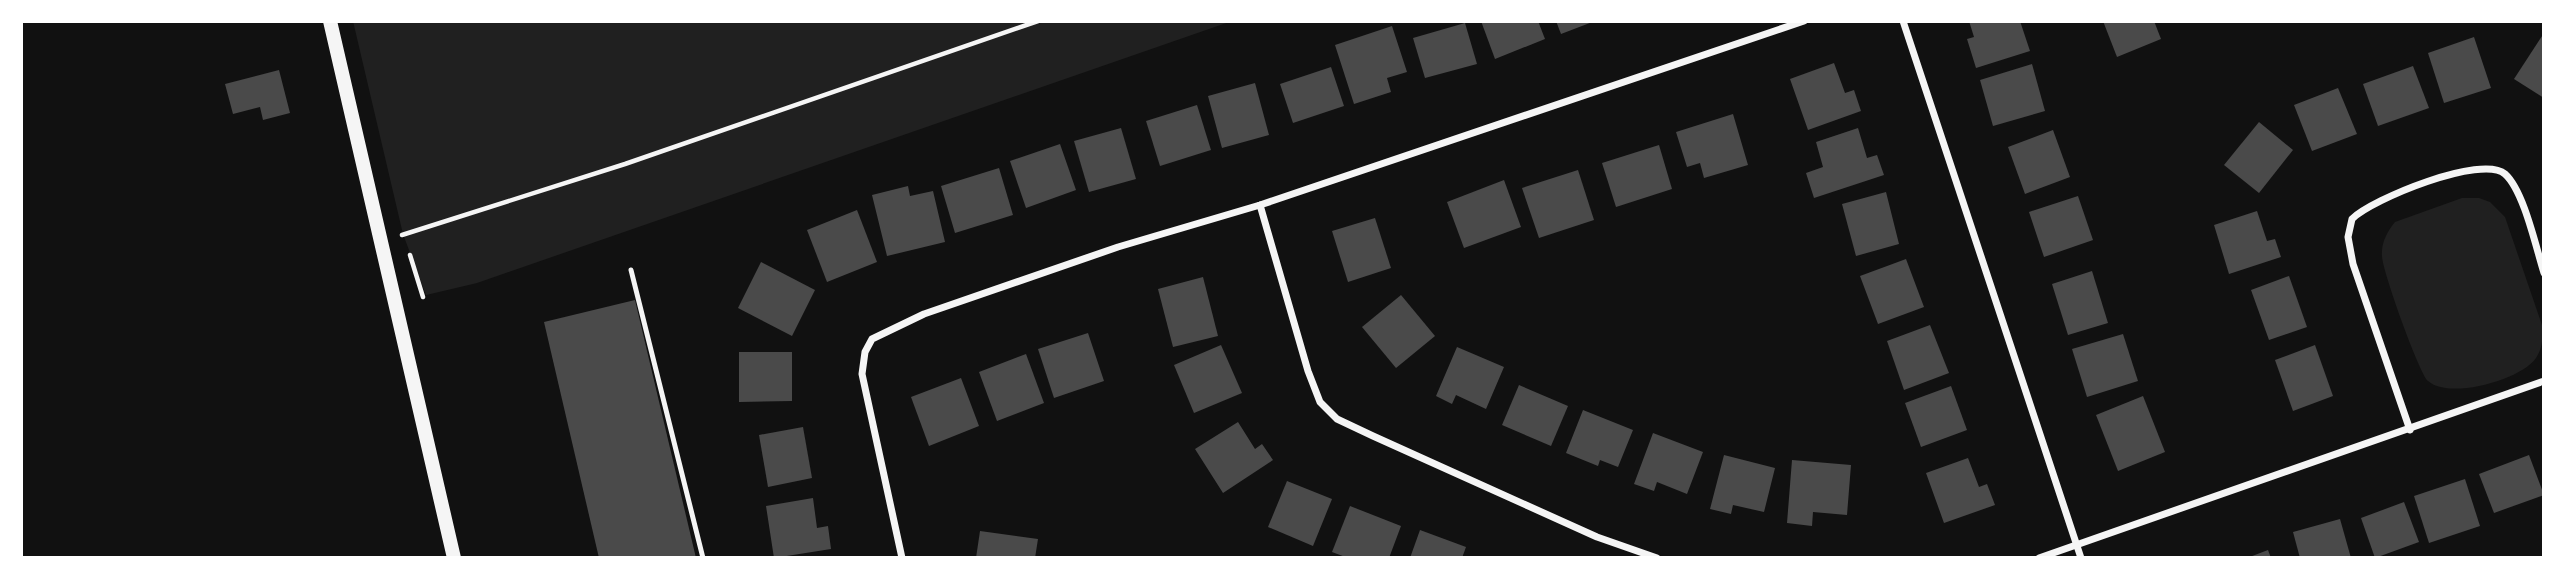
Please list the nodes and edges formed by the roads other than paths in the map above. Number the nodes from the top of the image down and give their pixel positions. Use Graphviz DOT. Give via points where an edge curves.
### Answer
graph roads {
  1 [pos="330,21"];
  2 [pos="1804,21"];
  3 [pos="1903,21"];
  4 [pos="1260,205"];
  5 [pos="631,270"];
  6 [pos="2544,273"];
  7 [pos="2544,381"];
  8 [pos="2410,430"];
  9 [pos="2077,546"];
  10 [pos="454,558"];
  11 [pos="703,558"];
  12 [pos="902,558"];
  13 [pos="1657,558"];
  14 [pos="2039,558"];
  15 [pos="2081,558"];
  1 -- 10 [label="main road"];
  2 -- 4 [label="street"];
  3 -- 9 [label="street"];
  4 -- 12 [label="street" via="924,313 872,339 862,374"];
  4 -- 13 [label="street" via="1308,371 1327,411 1597,537"];
  5 -- 11 [label="lane"];
  6 -- 8 [label="street" via="2516,192 2506,175 2492,168 2474,168 2379,199 2352,219 2348,237 2353,264"];
  7 -- 8 [label="street"];
  8 -- 9 [label="street"];
  9 -- 14 [label="street"];
  9 -- 15 [label="street"];
}
